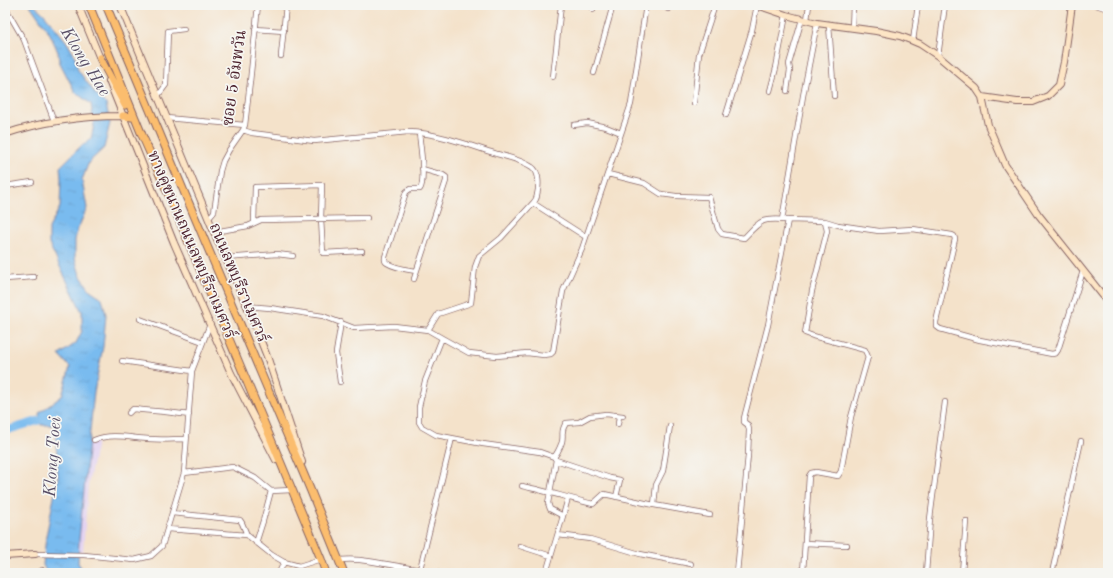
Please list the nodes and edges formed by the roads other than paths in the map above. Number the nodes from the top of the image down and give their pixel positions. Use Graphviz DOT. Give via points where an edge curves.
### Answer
graph roads {
  1 [pos="78,5"];
  2 [pos="89,5"];
  3 [pos="106,5"];
  4 [pos="120,5"];
  5 [pos="258,5"];
  6 [pos="286,5"];
  7 [pos="561,5"];
  8 [pos="613,5"];
  9 [pos="646,5"];
  10 [pos="715,5"];
  11 [pos="759,5"];
  12 [pos="809,5"];
  13 [pos="853,5"];
  14 [pos="918,5"];
  15 [pos="945,5"];
  16 [pos="1072,5"];
  17 [pos="1096,5"];
  18 [pos="5,7"];
  19 [pos="1108,9"];
  20 [pos="786,15"];
  21 [pos="804,19"];
  22 [pos="816,23"];
  23 [pos="828,24"];
  24 [pos="852,28"];
  25 [pos="184,29"];
  26 [pos="255,29"];
  27 [pos="284,30"];
  28 [pos="913,41"];
  29 [pos="281,56"];
  30 [pos="938,56"];
  31 [pos="100,58"];
  32 [pos="594,73"];
  33 [pos="553,77"];
  34 [pos="770,91"];
  35 [pos="787,91"];
  36 [pos="834,96"];
  37 [pos="157,97"];
  38 [pos="982,97"];
  39 [pos="694,103"];
  40 [pos="726,115"];
  41 [pos="123,116"];
  42 [pos="132,117"];
  43 [pos="166,118"];
  44 [pos="54,121"];
  45 [pos="245,125"];
  46 [pos="574,125"];
  47 [pos="243,130"];
  48 [pos="418,133"];
  49 [pos="621,133"];
  50 [pos="5,134"];
  51 [pos="142,135"];
  52 [pos="422,169"];
  53 [pos="608,174"];
  54 [pos="32,182"];
  55 [pos="5,186"];
  56 [pos="184,194"];
  57 [pos="171,200"];
  58 [pos="533,203"];
  59 [pos="208,218"];
  60 [pos="367,218"];
  61 [pos="322,219"];
  62 [pos="782,220"];
  63 [pos="788,220"];
  64 [pos="825,221"];
  65 [pos="254,223"];
  66 [pos="214,232"];
  67 [pos="586,237"];
  68 [pos="362,251"];
  69 [pos="293,256"];
  70 [pos="226,258"];
  71 [pos="416,271"];
  72 [pos="1083,271"];
  73 [pos="34,277"];
  74 [pos="5,279"];
  75 [pos="414,280"];
  76 [pos="1108,302"];
  77 [pos="247,306"];
  78 [pos="140,319"];
  79 [pos="341,322"];
  80 [pos="210,324"];
  81 [pos="428,330"];
  82 [pos="442,338"];
  83 [pos="203,342"];
  84 [pos="122,361"];
  85 [pos="192,371"];
  86 [pos="340,382"];
  87 [pos="945,402"];
  88 [pos="129,413"];
  89 [pos="189,415"];
  90 [pos="618,424"];
  91 [pos="670,426"];
  92 [pos="452,438"];
  93 [pos="186,439"];
  94 [pos="94,440"];
  95 [pos="1081,441"];
  96 [pos="555,458"];
  97 [pos="184,473"];
  98 [pos="522,486"];
  99 [pos="310,488"];
  100 [pos="292,490"];
  101 [pos="271,491"];
  102 [pos="549,492"];
  103 [pos="616,497"];
  104 [pos="568,498"];
  105 [pos="654,505"];
  106 [pos="172,513"];
  107 [pos="710,515"];
  108 [pos="563,516"];
  109 [pos="966,521"];
  110 [pos="167,529"];
  111 [pos="247,535"];
  112 [pos="558,535"];
  113 [pos="256,543"];
  114 [pos="805,543"];
  115 [pos="847,544"];
  116 [pos="520,546"];
  117 [pos="35,554"];
  118 [pos="5,556"];
  119 [pos="552,556"];
  120 [pos="321,559"];
  121 [pos="339,560"];
  122 [pos="284,562"];
  123 [pos="691,564"];
  124 [pos="420,569"];
  125 [pos="279,573"];
  126 [pos="326,573"];
  127 [pos="344,573"];
  128 [pos="438,573"];
  129 [pos="546,573"];
  130 [pos="737,573"];
  131 [pos="803,573"];
  132 [pos="926,573"];
  133 [pos="962,573"];
  134 [pos="1052,573"];
  1 -- 31 [label="main road, ทางคู่ขนานถนนลพบุรีราเมศวร์"];
  2 -- 51 [label="main road, ถนนลพบุรีราเมศวร์"];
  3 -- 56 [label="main road, ถนนลพบุรีราเมศวร์"];
  4 -- 37 [label="main road, ทางคู่ขนานถนนลพบุรีราเมศวร์"];
  5 -- 26 [label="street, ซอย 5 อัมพวัน"];
  6 -- 27 [label="street"];
  7 -- 33 [label="street"];
  8 -- 32 [label="street"];
  9 -- 49 [label="street" via="631,104"];
  10 -- 39 [label="street" via="699,54"];
  11 -- 20 [label="main road"];
  11 -- 40 [label="street"];
  12 -- 21 [label="street"];
  13 -- 24 [label="street"];
  14 -- 28 [label="street"];
  15 -- 30 [label="street"];
  16 -- 38 [label="main road" via="1059,85 1048,96 1033,102"];
  17 -- 19 [label="street"];
  18 -- 44 [label="street" via="24,40"];
  20 -- 21 [label="main road"];
  20 -- 34 [label="street"];
  21 -- 22 [label="main road"];
  21 -- 35 [label="street" via="788,64 790,70"];
  22 -- 23 [label="main road"];
  22 -- 62 [label="street"];
  23 -- 24 [label="main road"];
  23 -- 36 [label="street"];
  24 -- 28 [label="main road" via="900,36"];
  25 -- 37 [label="street" via="168,31 166,85"];
  26 -- 27 [label="street"];
  26 -- 45 [label="street, ซอย 5 อัมพวัน"];
  27 -- 29 [label="street"];
  28 -- 30 [label="main road"];
  30 -- 38 [label="main road" via="976,88"];
  31 -- 41 [label="main road, ทางคู่ขนานถนนลพบุรีราเมศวร์"];
  31 -- 42 [label="main road"];
  37 -- 43 [label="main road, ทางคู่ขนานถนนลพบุรีราเมศวร์"];
  38 -- 72 [label="main road" via="988,125 1005,165 1038,214"];
  41 -- 42 [label="main road"];
  41 -- 44 [label="main road"];
  41 -- 80 [label="main road, ทางคู่ขนานถนนลพบุรีราเมศวร์"];
  42 -- 51 [label="main road"];
  43 -- 45 [label="street"];
  43 -- 59 [label="main road, ทางคู่ขนานถนนลพบุรีราเมศวร์"];
  44 -- 50 [label="main road"];
  45 -- 47 [label="street, ซอย 5 อัมพวัน"];
  46 -- 49 [label="street" via="587,123"];
  47 -- 48 [label="street" via="314,141"];
  47 -- 59 [label="street, ซอย 5 อัมพวัน" via="223,161 214,212"];
  48 -- 52 [label="street"];
  48 -- 58 [label="street" via="471,145 533,167 538,180 537,197"];
  49 -- 53 [label="street"];
  51 -- 57 [label="main road, ถนนลพบุรีราเมศวร์"];
  52 -- 71 [label="street" via="443,174 446,181"];
  52 -- 71 [label="street" via="422,186 420,189 410,189 406,192 385,257 387,263"];
  53 -- 62 [label="street" via="644,183 661,194 709,197 718,229 722,234 744,238 756,224 764,220"];
  53 -- 67 [label="street"];
  54 -- 55 [label="street"];
  56 -- 57 [label="main road"];
  56 -- 99 [label="main road, ถนนลพบุรีราเมศวร์"];
  57 -- 100 [label="main road, ถนนลพบุรีราเมศวร์"];
  58 -- 67 [label="street"];
  58 -- 81 [label="street" via="501,238 479,256 475,267 471,303 438,314"];
  59 -- 66 [label="main road, ทางคู่ขนานถนนลพบุรีราเมศวร์"];
  60 -- 61 [label="street"];
  61 -- 65 [label="street" via="261,220"];
  61 -- 65 [label="street" via="322,185 255,187"];
  61 -- 68 [label="street" via="323,252"];
  62 -- 63 [label="street"];
  63 -- 64 [label="street"];
  63 -- 130 [label="street" via="768,325 744,418 749,430 748,455"];
  64 -- 72 [label="street" via="879,231 913,229 952,234 955,239 936,326 980,340 1045,353 1052,354 1058,350"];
  64 -- 114 [label="street" via="827,231 812,291 805,333 865,350 868,357 851,417 842,471 838,476 816,472 809,476"];
  65 -- 66 [label="street"];
  66 -- 70 [label="main road, ทางคู่ขนานถนนลพบุรีราเมศวร์"];
  67 -- 82 [label="street" via="563,291 551,354 497,356 469,353"];
  69 -- 70 [label="street" via="277,254"];
  70 -- 77 [label="main road, ทางคู่ขนานถนนลพบุรีราเมศวร์"];
  71 -- 75 [label="street"];
  72 -- 76 [label="main road"];
  73 -- 74 [label="street"];
  77 -- 79 [label="street" via="323,316"];
  77 -- 99 [label="main road, ทางคู่ขนานถนนลพบุรีราเมศวร์" via="268,359"];
  78 -- 83 [label="street"];
  79 -- 81 [label="street" via="354,328 394,326"];
  79 -- 86 [label="street" via="336,353"];
  80 -- 83 [label="street"];
  80 -- 100 [label="main road, ทางคู่ขนานถนนลพบุรีราเมศวร์"];
  81 -- 82 [label="street"];
  82 -- 92 [label="street" via="425,381 419,407 419,422 422,427 436,435"];
  83 -- 85 [label="street"];
  84 -- 85 [label="street"];
  85 -- 89 [label="street"];
  87 -- 132 [label="street"];
  88 -- 89 [label="street" via="133,409"];
  89 -- 93 [label="street"];
  90 -- 96 [label="street" via="621,416 606,414 566,423"];
  91 -- 105 [label="street" via="663,471 656,485"];
  92 -- 96 [label="street" via="540,452"];
  92 -- 124 [label="street"];
  93 -- 94 [label="street" via="151,440 103,436"];
  93 -- 97 [label="street"];
  95 -- 134 [label="street"];
  96 -- 102 [label="street"];
  96 -- 103 [label="street" via="620,480"];
  97 -- 101 [label="street" via="233,467 255,478"];
  97 -- 106 [label="street"];
  98 -- 102 [label="street"];
  99 -- 121 [label="main road, ถนนลพบุรีราเมศวร์"];
  100 -- 101 [label="street"];
  100 -- 120 [label="main road, ถนนลพบุรีราเมศวร์"];
  101 -- 113 [label="street"];
  102 -- 104 [label="street"];
  102 -- 108 [label="street" via="550,509"];
  103 -- 104 [label="street" via="604,494 593,504"];
  103 -- 105 [label="street"];
  104 -- 108 [label="street"];
  105 -- 107 [label="street"];
  106 -- 110 [label="street"];
  106 -- 111 [label="street" via="240,520"];
  108 -- 112 [label="street"];
  109 -- 133 [label="street"];
  110 -- 111 [label="street"];
  110 -- 117 [label="street" via="162,546 151,556 134,560"];
  111 -- 113 [label="street"];
  112 -- 119 [label="street"];
  112 -- 123 [label="street"];
  113 -- 122 [label="street"];
  114 -- 115 [label="street"];
  114 -- 131 [label="street"];
  116 -- 119 [label="street"];
  117 -- 118 [label="main road"];
  119 -- 129 [label="street"];
  120 -- 122 [label="street" via="299,566"];
  120 -- 126 [label="main road, ถนนลพบุรีราเมศวร์"];
  121 -- 124 [label="street" via="372,561"];
  121 -- 127 [label="main road, ถนนลพบุรีราเมศวร์"];
  122 -- 125 [label="street"];
  124 -- 128 [label="street"];
}
